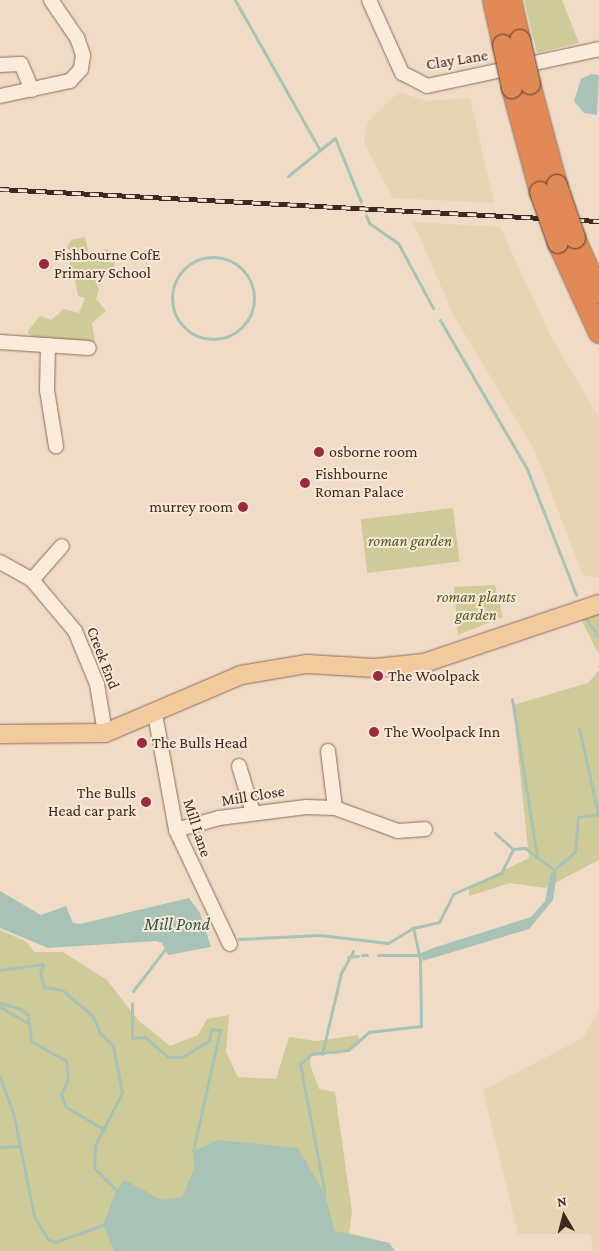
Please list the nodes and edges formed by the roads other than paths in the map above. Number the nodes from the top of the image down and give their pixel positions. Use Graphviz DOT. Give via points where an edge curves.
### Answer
graph roads {
  1 [pos="51,0"];
  2 [pos="369,0"];
  3 [pos="493,0"];
  4 [pos="511,0"];
  5 [pos="511,43"];
  6 [pos="599,49"];
  7 [pos="0,65"];
  8 [pos="32,90"];
  9 [pos="0,96"];
  10 [pos="567,240"];
  11 [pos="599,293"];
  12 [pos="599,333"];
  13 [pos="0,342"];
  14 [pos="48,345"];
  15 [pos="90,348"];
  16 [pos="56,446"];
  17 [pos="62,546"];
  18 [pos="0,562"];
  19 [pos="32,580"];
  20 [pos="599,604"];
  21 [pos="155,714"];
  22 [pos="105,733"];
  23 [pos="0,734"];
  24 [pos="328,751"];
  25 [pos="239,766"];
  26 [pos="335,808"];
  27 [pos="253,812"];
  28 [pos="425,829"];
  29 [pos="176,830"];
  30 [pos="230,944"];
  1 -- 8 [label="street" via="77,38 83,55 81,69 70,81"];
  2 -- 6 [label="street, Clay Lane" via="402,73 427,86"];
  3 -- 5 [label="highway"];
  4 -- 5 [label="highway"];
  5 -- 10 [label="highway, bridge" via="548,188"];
  7 -- 8 [label="street" via="21,64"];
  8 -- 9 [label="street"];
  10 -- 11 [label="highway"];
  10 -- 12 [label="highway"];
  13 -- 14 [label="street"];
  14 -- 15 [label="street"];
  14 -- 16 [label="street" via="48,400"];
  17 -- 19 [label="street"];
  18 -- 19 [label="street, Creek End"];
  19 -- 22 [label="street, Creek End" via="74,631 97,684"];
  20 -- 21 [label="main road" via="424,663 375,668 307,664 241,676"];
  21 -- 22 [label="main road"];
  21 -- 29 [label="street, Mill Lane"];
  22 -- 23 [label="main road"];
  24 -- 26 [label="street"];
  25 -- 27 [label="street"];
  26 -- 27 [label="street, Mill Close"];
  26 -- 28 [label="street, Mill Close" via="398,831"];
  27 -- 29 [label="street, Mill Close"];
  29 -- 30 [label="street, Mill Lane"];
}
